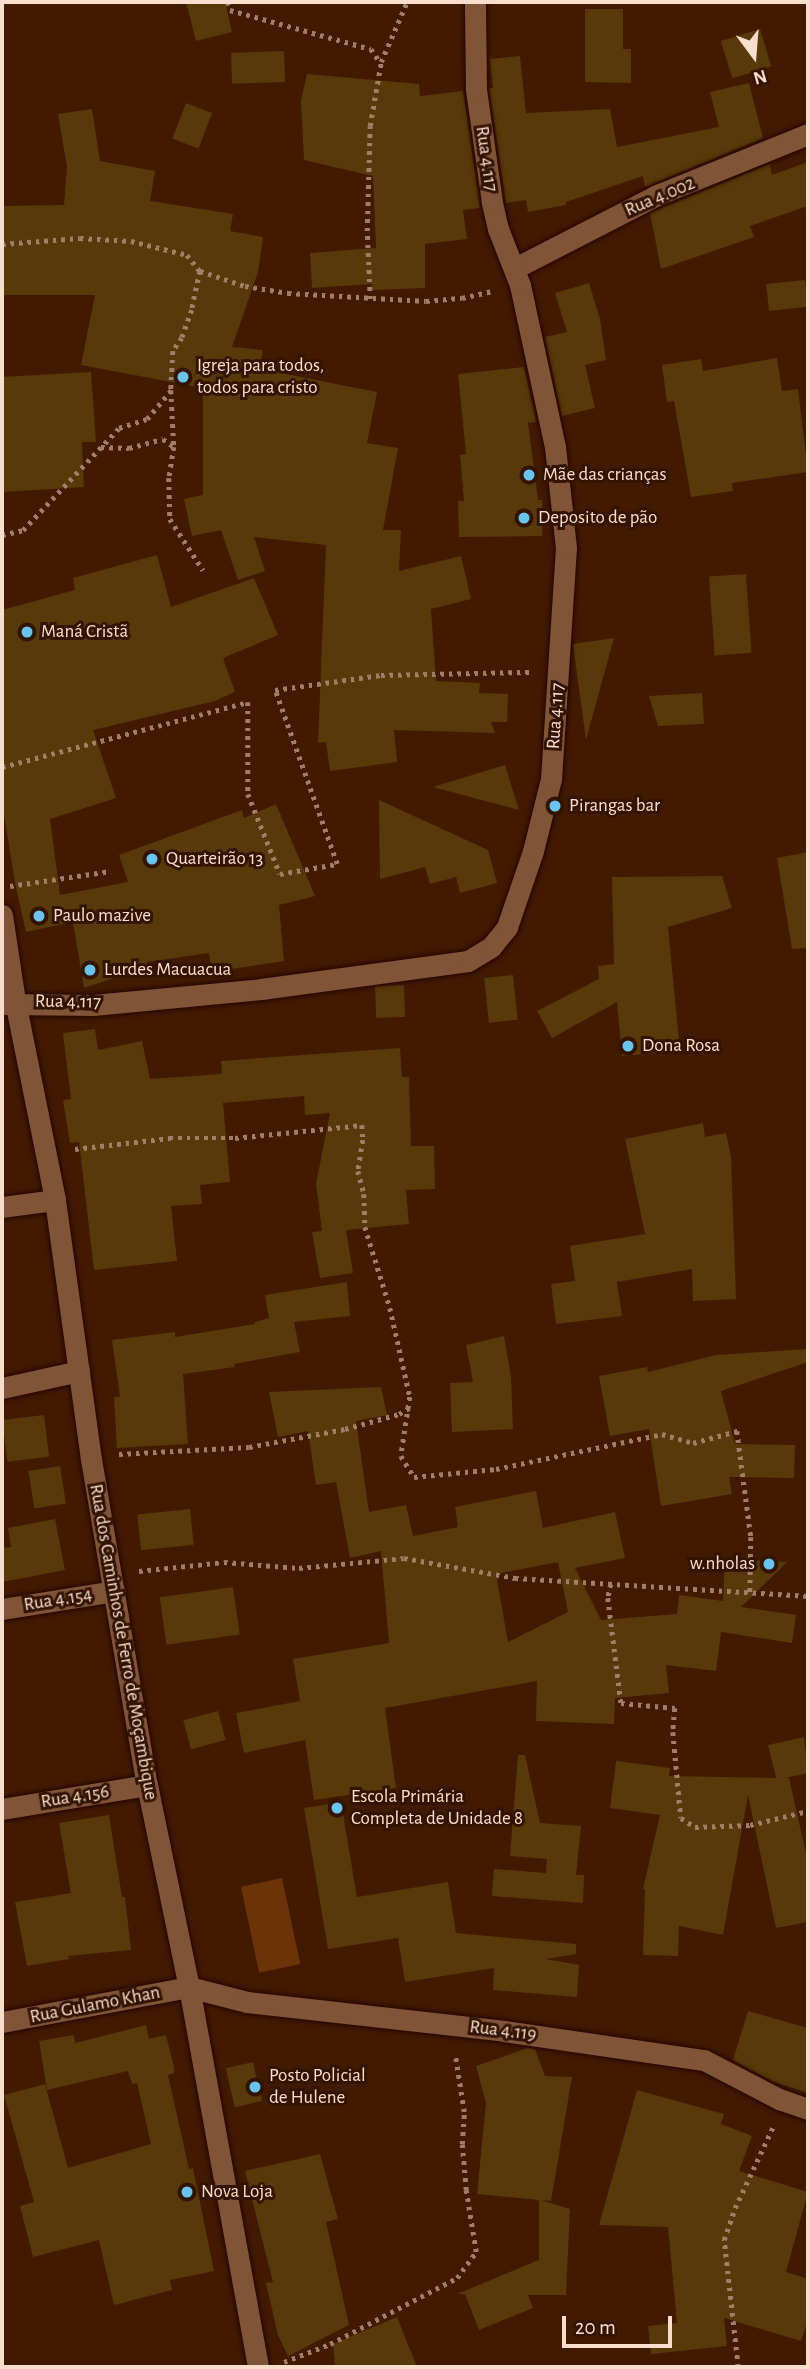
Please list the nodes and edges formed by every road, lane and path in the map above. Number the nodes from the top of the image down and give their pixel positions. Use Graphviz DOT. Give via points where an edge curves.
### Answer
graph roads {
  1 [pos="228,2"];
  2 [pos="407,2"];
  3 [pos="475,2"];
  4 [pos="381,62"];
  5 [pos="808,134"];
  6 [pos="2,244"];
  7 [pos="200,271"];
  8 [pos="518,276"];
  9 [pos="370,299"];
  10 [pos="171,390"];
  11 [pos="101,447"];
  12 [pos="174,447"];
  13 [pos="2,535"];
  14 [pos="202,569"];
  15 [pos="559,672"];
  16 [pos="2,767"];
  17 [pos="111,871"];
  18 [pos="2,887"];
  19 [pos="2,915"];
  20 [pos="8,1002"];
  21 [pos="46,1152"];
  22 [pos="55,1199"];
  23 [pos="2,1207"];
  24 [pos="79,1371"];
  25 [pos="2,1388"];
  26 [pos="409,1408"];
  27 [pos="91,1459"];
  28 [pos="111,1568"];
  29 [pos="611,1584"];
  30 [pos="115,1591"];
  31 [pos="750,1592"];
  32 [pos="808,1596"];
  33 [pos="2,1609"];
  34 [pos="147,1785"];
  35 [pos="2,1809"];
  36 [pos="808,1811"];
  37 [pos="189,1987"];
  38 [pos="2,2022"];
  39 [pos="455,2025"];
  40 [pos="779,2099"];
  41 [pos="808,2109"];
  42 [pos="265,2366"];
  43 [pos="738,2367"];
  1 -- 4 [label="path" via="230,10 371,49"];
  2 -- 4 [label="path"];
  3 -- 8 [label="street, Rua 4.117" via="477,89 492,202"];
  4 -- 9 [label="path" via="370,125"];
  5 -- 8 [label="street, Rua 4.002" via="657,195"];
  6 -- 7 [label="path" via="80,237 131,241 187,255"];
  7 -- 9 [label="path" via="277,292"];
  7 -- 10 [label="path" via="192,310 173,351"];
  8 -- 9 [label="path" via="462,298"];
  8 -- 15 [label="street, Rua 4.117" via="555,447 566,548"];
  10 -- 11 [label="path" via="147,419 119,428"];
  10 -- 12 [label="path"];
  11 -- 12 [label="path" via="129,448 163,439"];
  11 -- 13 [label="path" via="23,530"];
  12 -- 14 [label="path" via="170,519"];
  15 -- 16 [label="path" via="381,675 275,690 337,864 280,874 248,794 248,702"];
  15 -- 20 [label="street, Rua 4.117" via="551,779 534,851 507,927 491,947 468,961 261,989 93,1005"];
  17 -- 18 [label="path"];
  19 -- 20 [label="street, Rua dos Caminhos de Ferro de Moçambique"];
  20 -- 21 [label="street, Rua dos Caminhos de Ferro de Moçambique"];
  21 -- 22 [label="street, Rua dos Caminhos de Ferro de Moçambique"];
  21 -- 26 [label="path" via="362,1125 358,1171 365,1227 390,1308"];
  22 -- 23 [label="street"];
  22 -- 24 [label="street, Rua dos Caminhos de Ferro de Moçambique"];
  24 -- 25 [label="street"];
  24 -- 27 [label="street, Rua dos Caminhos de Ferro de Moçambique"];
  26 -- 27 [label="path" via="345,1429 249,1447 136,1451"];
  26 -- 31 [label="path" via="401,1456 414,1477 496,1469 662,1434 693,1443 737,1431 751,1537"];
  27 -- 28 [label="street, Rua dos Caminhos de Ferro de Moçambique"];
  28 -- 29 [label="path" via="135,1571 224,1562 299,1568 404,1558 515,1578"];
  28 -- 30 [label="street, Rua dos Caminhos de Ferro de Moçambique"];
  29 -- 31 [label="path"];
  29 -- 36 [label="path" via="608,1598 621,1703 675,1708 681,1818 695,1827 750,1825"];
  30 -- 33 [label="street, Rua 4.154"];
  30 -- 34 [label="street, Rua dos Caminhos de Ferro de Moçambique"];
  31 -- 32 [label="path"];
  34 -- 35 [label="street, Rua 4.156"];
  34 -- 37 [label="street, Rua dos Caminhos de Ferro de Moçambique"];
  37 -- 38 [label="street, Rua Gulamo Khan"];
  37 -- 39 [label="street, Rua 4.119" via="247,2002"];
  37 -- 42 [label="street, Rua dos Caminhos de Ferro de Moçambique"];
  39 -- 40 [label="street, Rua 4.119" via="704,2060"];
  39 -- 42 [label="path" via="466,2190 477,2252 457,2278 300,2358"];
  40 -- 41 [label="street, Rua 4.119"];
  40 -- 43 [label="path" via="771,2135 724,2239"];
}
